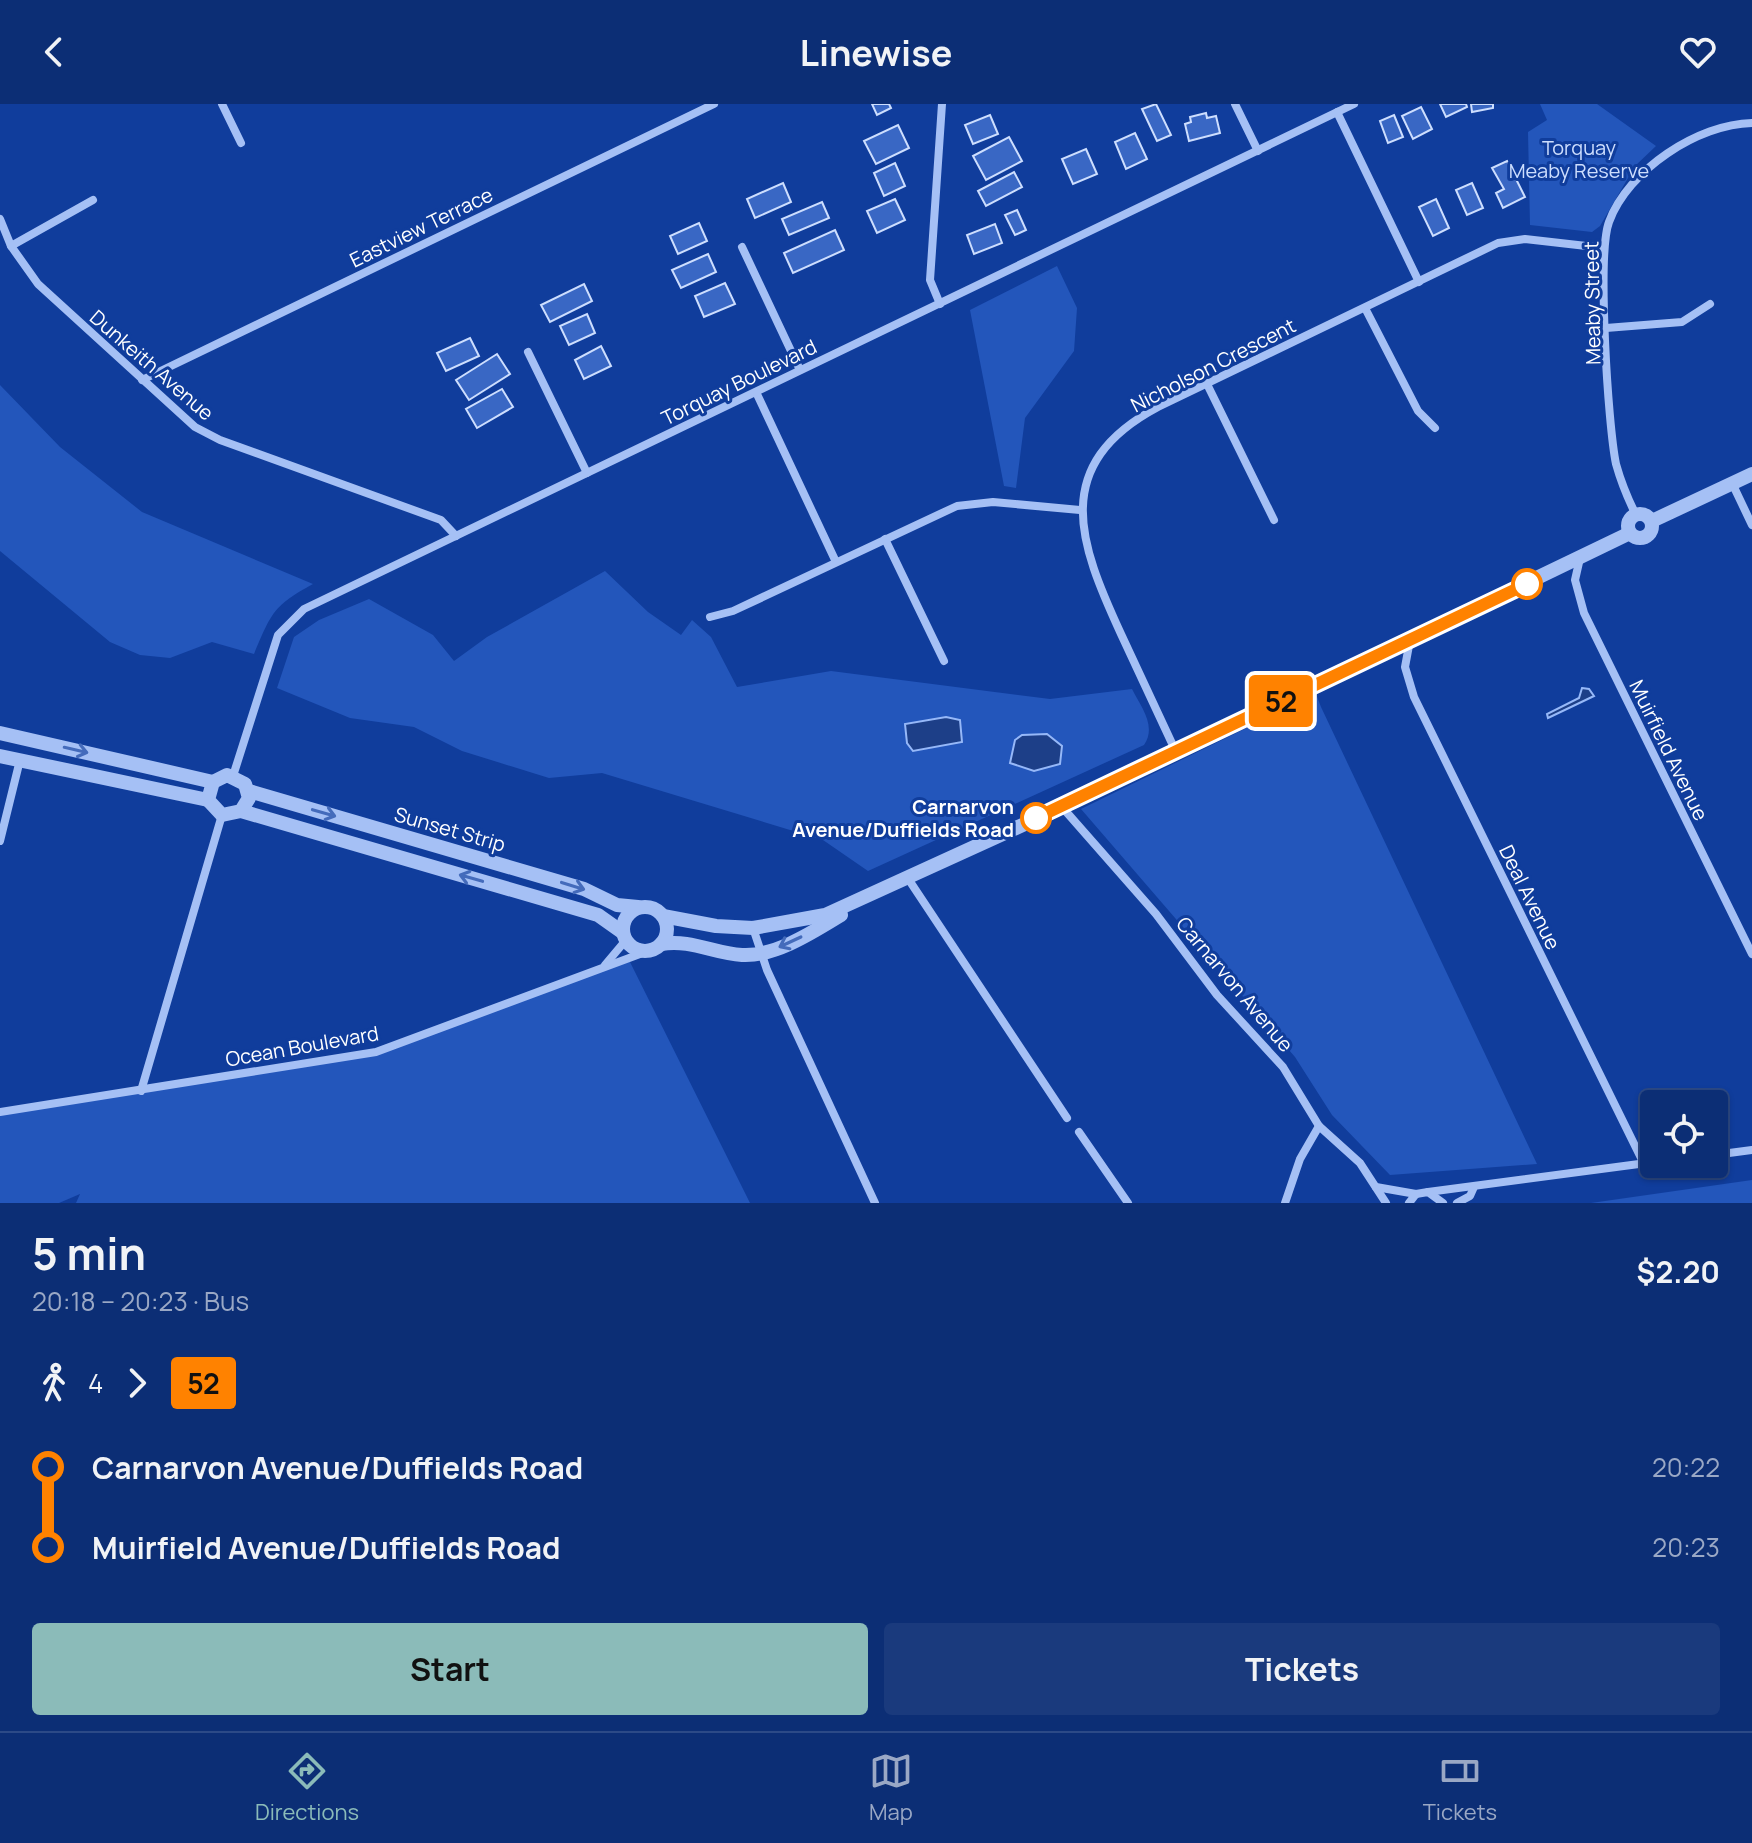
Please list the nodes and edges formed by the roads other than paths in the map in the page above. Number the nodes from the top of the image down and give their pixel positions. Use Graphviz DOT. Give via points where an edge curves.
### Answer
graph roads {
  1 [pos="222,104"];
  2 [pos="714,104"];
  3 [pos="942,104"];
  4 [pos="1235,104"];
  5 [pos="1354,104"];
  6 [pos="1337,112"];
  7 [pos="1752,123"];
  8 [pos="241,143"];
  9 [pos="1258,151"];
  10 [pos="93,200"];
  11 [pos="0,219"];
  12 [pos="11,246"];
  13 [pos="742,247"];
  14 [pos="1604,248"];
  15 [pos="1419,282"];
  16 [pos="940,304"];
  17 [pos="1710,304"];
  18 [pos="1365,308"];
  19 [pos="1606,328"];
  20 [pos="528,352"];
  21 [pos="800,370"];
  22 [pos="142,380"];
  23 [pos="1207,384"];
  24 [pos="756,392"];
  25 [pos="1435,428"];
  26 [pos="587,473"];
  27 [pos="1752,474"];
  28 [pos="1732,483"];
  29 [pos="1080,510"];
  30 [pos="1636,515"];
  31 [pos="1274,520"];
  32 [pos="1652,521"];
  33 [pos="1752,525"];
  34 [pos="1630,533"];
  35 [pos="456,536"];
  36 [pos="885,539"];
  37 [pos="1581,557"];
  38 [pos="836,562"];
  39 [pos="710,617"];
  40 [pos="1410,640"];
  41 [pos="944,661"];
  42 [pos="0,733"];
  43 [pos="1176,752"];
  44 [pos="0,756"];
  45 [pos="20,760"];
  46 [pos="233,776"];
  47 [pos="213,782"];
  48 [pos="249,791"];
  49 [pos="208,800"];
  50 [pos="1062,807"];
  51 [pos="241,811"];
  52 [pos="222,815"];
  53 [pos="0,841"];
  54 [pos="907,877"];
  55 [pos="638,907"];
  56 [pos="663,916"];
  57 [pos="753,928"];
  58 [pos="624,936"];
  59 [pos="654,947"];
  60 [pos="760,954"];
  61 [pos="1752,954"];
  62 [pos="598,970"];
  63 [pos="141,1091"];
  64 [pos="0,1112"];
  65 [pos="1067,1118"];
  66 [pos="1319,1126"];
  67 [pos="1079,1132"];
  68 [pos="1752,1150"];
  69 [pos="1728,1153"];
  70 [pos="1640,1156"];
  71 [pos="1640,1165"];
  72 [pos="1376,1187"];
  73 [pos="1474,1187"];
  74 [pos="1428,1192"];
  75 [pos="1416,1194"];
  76 [pos="875,1203"];
  77 [pos="1128,1203"];
  78 [pos="1285,1203"];
  79 [pos="1386,1203"];
  80 [pos="1409,1203"];
  81 [pos="1443,1203"];
  82 [pos="1457,1203"];
  1 -- 8 [label="street"];
  2 -- 22 [label="street, Eastview Terrace"];
  3 -- 16 [label="street" via="930,280"];
  4 -- 9 [label="street"];
  5 -- 6 [label="street, Torquay Boulevard"];
  6 -- 9 [label="street, Torquay Boulevard"];
  6 -- 15 [label="street"];
  7 -- 14 [label="street, Meaby Street" via="1714,130 1651,163 1615,208"];
  9 -- 16 [label="street, Torquay Boulevard"];
  10 -- 12 [label="street"];
  11 -- 12 [label="street, Dunkeith Avenue"];
  12 -- 22 [label="street, Dunkeith Avenue" via="38,284"];
  13 -- 21 [label="street"];
  14 -- 15 [label="street, Nicholson Crescent" via="1513,239"];
  14 -- 19 [label="street, Meaby Street"];
  15 -- 18 [label="street, Nicholson Crescent"];
  16 -- 21 [label="street, Torquay Boulevard"];
  17 -- 19 [label="street" via="1682,322"];
  18 -- 23 [label="street, Nicholson Crescent"];
  18 -- 25 [label="street" via="1418,411"];
  19 -- 30 [label="street, Meaby Street" via="1616,463"];
  20 -- 26 [label="street"];
  21 -- 24 [label="street, Torquay Boulevard"];
  22 -- 35 [label="street, Dunkeith Avenue" via="207,434 441,520"];
  23 -- 29 [label="street, Nicholson Crescent" via="1143,415 1110,442 1090,476"];
  23 -- 31 [label="street"];
  24 -- 26 [label="street, Torquay Boulevard"];
  24 -- 38 [label="street"];
  26 -- 35 [label="street, Torquay Boulevard"];
  27 -- 28 [label="street"];
  28 -- 32 [label="street"];
  28 -- 33 [label="street"];
  29 -- 36 [label="street" via="975,503 936,514"];
  29 -- 43 [label="street, Nicholson Crescent" via="1095,579"];
  30 -- 32 [label="street"];
  30 -- 34 [label="street" via="1629,521"];
  32 -- 34 [label="street" via="1646,536"];
  34 -- 37 [label="street"];
  35 -- 46 [label="street, Torquay Boulevard" via="304,609 284,626 271,651"];
  36 -- 38 [label="street"];
  36 -- 41 [label="street"];
  37 -- 40 [label="street"];
  37 -- 61 [label="street, Muirfield Avenue" via="1575,580 1584,613"];
  38 -- 39 [label="street"];
  40 -- 43 [label="street"];
  40 -- 70 [label="street, Deal Avenue" via="1405,667 1414,697"];
  42 -- 47 [label="street, one-way"];
  43 -- 50 [label="street"];
  44 -- 45 [label="street"];
  45 -- 49 [label="street"];
  45 -- 53 [label="street"];
  46 -- 47 [label="street"];
  46 -- 48 [label="street, Sunset Strip"];
  47 -- 49 [label="street"];
  48 -- 51 [label="street"];
  48 -- 55 [label="street, Sunset Strip, one-way" via="584,889 625,908"];
  49 -- 52 [label="street"];
  50 -- 54 [label="street"];
  50 -- 66 [label="street, Carnarvon Avenue" via="1283,1067"];
  51 -- 52 [label="street, Sunset Strip"];
  58 -- 51 [label="street, Sunset Strip, one-way" via="598,915"];
  52 -- 63 [label="street"];
  54 -- 57 [label="street, Sunset Strip" via="825,915"];
  54 -- 60 [label="street, one-way" via="819,928"];
  54 -- 65 [label="street"];
  55 -- 56 [label="street, Sunset Strip"];
  55 -- 58 [label="street" via="627,915"];
  56 -- 57 [label="street, Sunset Strip"];
  56 -- 59 [label="street" via="666,933"];
  57 -- 60 [label="street"];
  58 -- 59 [label="street, Sunset Strip" via="635,948"];
  58 -- 62 [label="street, Ocean Boulevard" via="616,955"];
  59 -- 60 [label="street" via="677,941"];
  59 -- 62 [label="street, Ocean Boulevard"];
  60 -- 76 [label="street"];
  62 -- 63 [label="street, Ocean Boulevard" via="376,1052"];
  63 -- 64 [label="street, Ocean Boulevard"];
  66 -- 72 [label="street, Carnarvon Avenue" via="1360,1163"];
  66 -- 78 [label="street" via="1300,1159"];
  67 -- 77 [label="street"];
  68 -- 69 [label="street"];
  71 -- 73 [label="street"];
  72 -- 75 [label="street"];
  72 -- 79 [label="street, Carnarvon Avenue"];
  73 -- 74 [label="street"];
  73 -- 82 [label="street"];
  74 -- 75 [label="street"];
  74 -- 81 [label="street"];
  75 -- 80 [label="street"];
}
